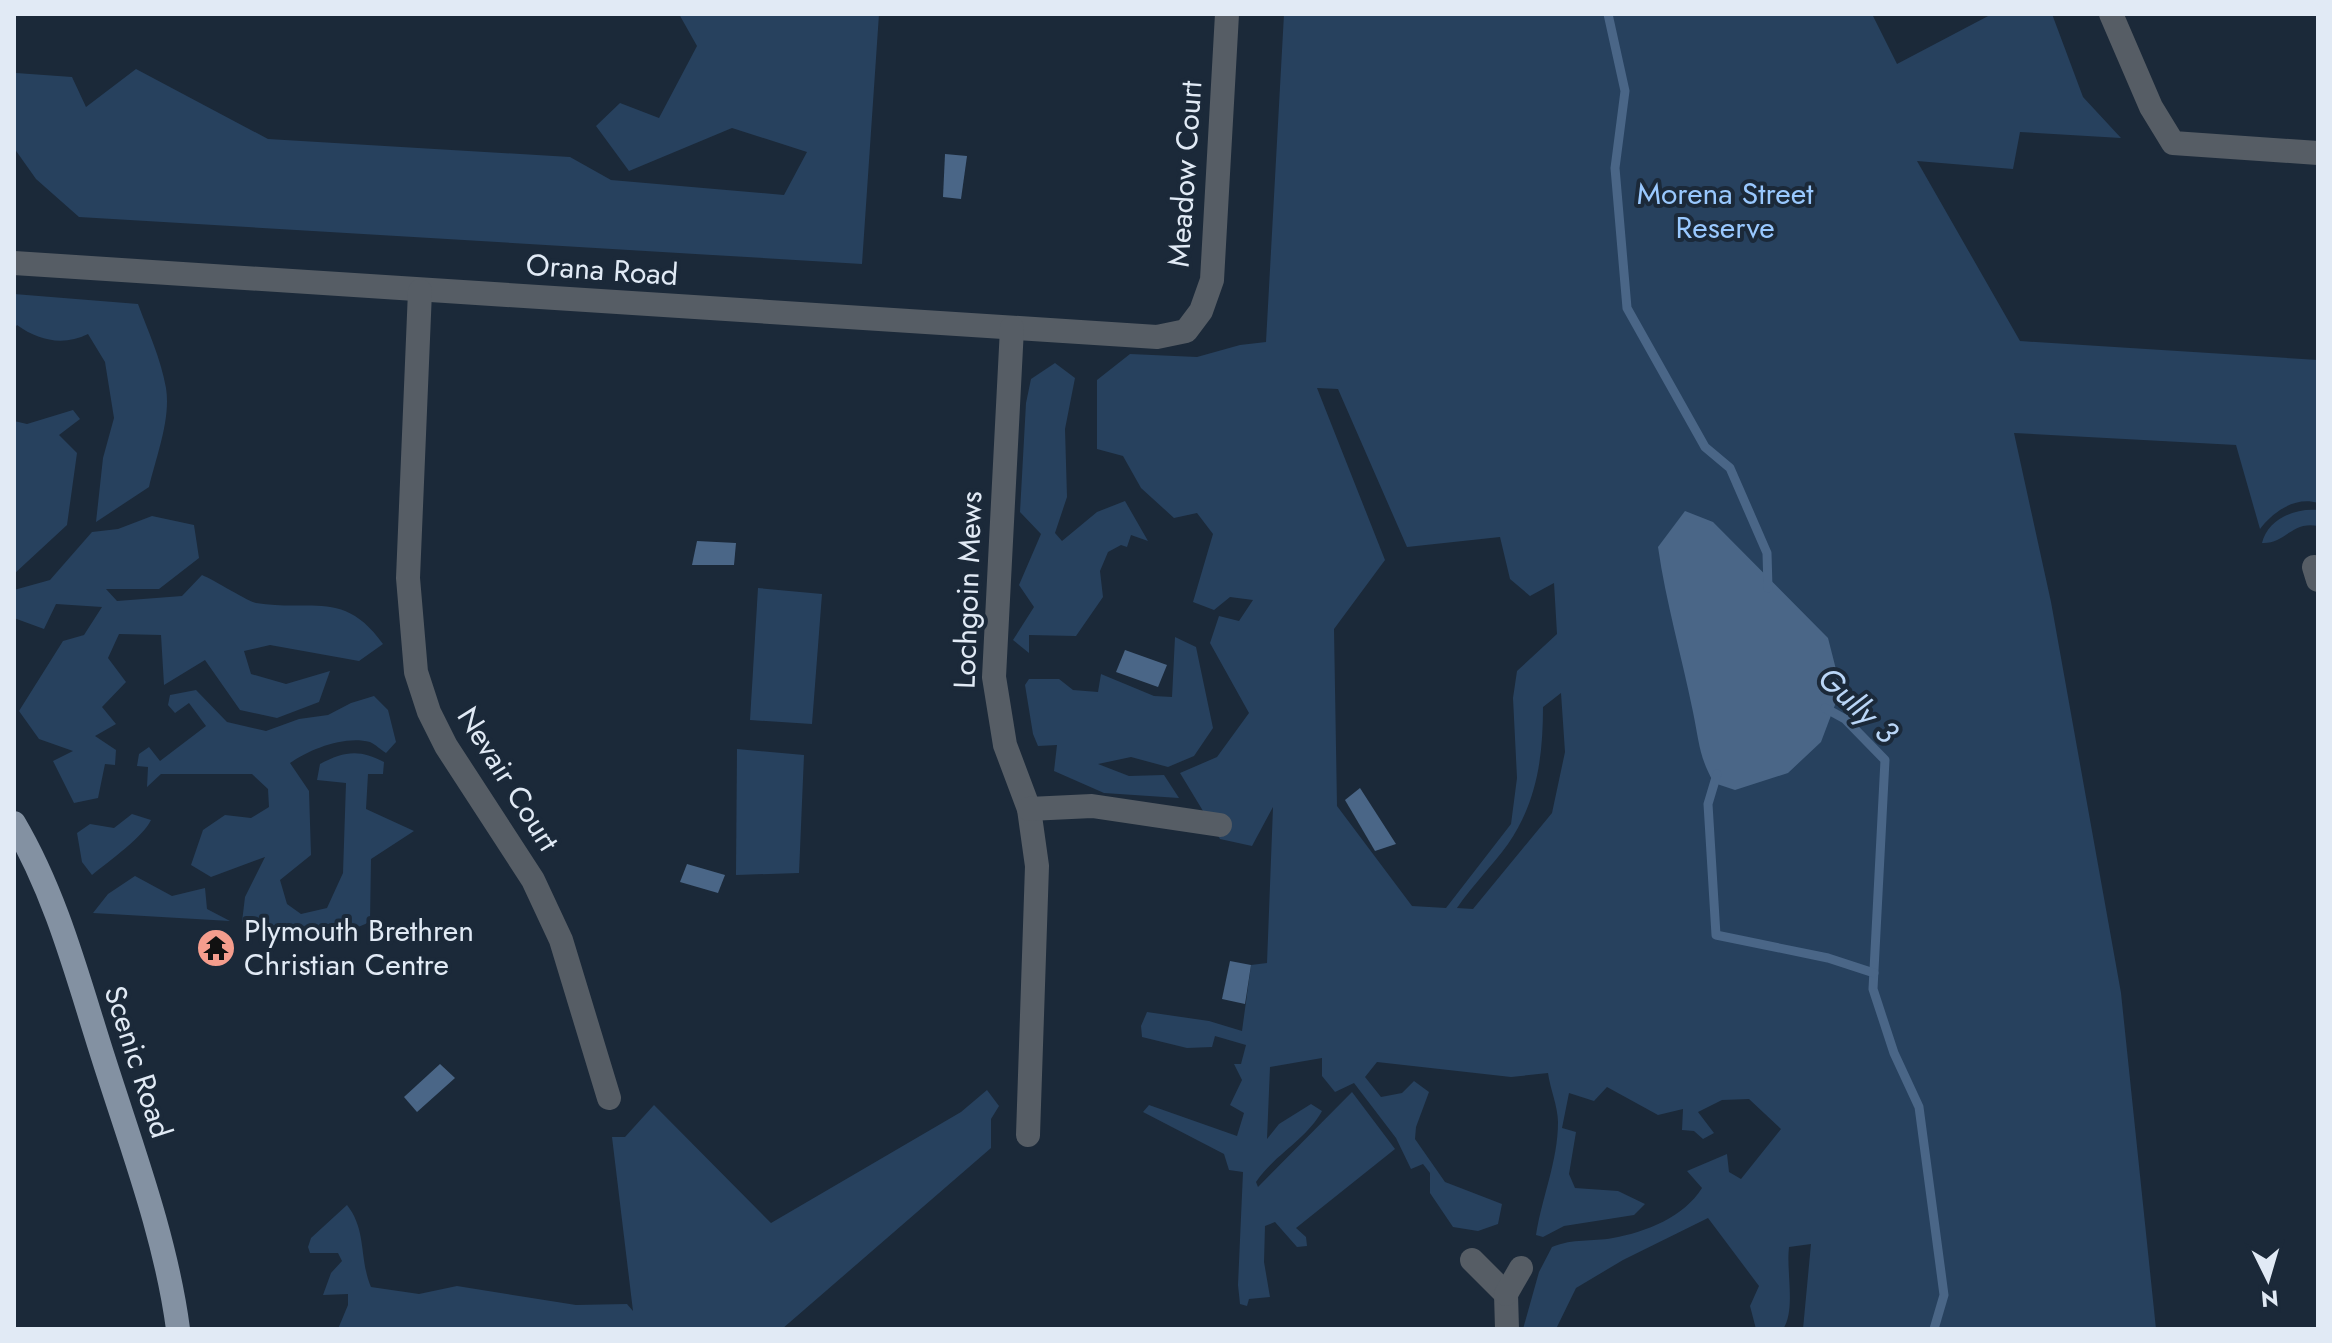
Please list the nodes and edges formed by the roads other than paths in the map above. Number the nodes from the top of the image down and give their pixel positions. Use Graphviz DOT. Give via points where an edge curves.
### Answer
graph roads {
  1 [pos="1227,14"];
  2 [pos="2111,14"];
  3 [pos="2318,153"];
  4 [pos="14,263"];
  5 [pos="420,291"];
  6 [pos="1012,328"];
  7 [pos="1186,331"];
  8 [pos="1029,809"];
  9 [pos="14,823"];
  10 [pos="1220,825"];
  11 [pos="609,1098"];
  12 [pos="1028,1135"];
  13 [pos="1472,1260"];
  14 [pos="1521,1268"];
  15 [pos="1506,1294"];
  16 [pos="178,1329"];
  17 [pos="1507,1329"];
  1 -- 7 [label="street, Meadow Court" via="1212,280 1201,311"];
  2 -- 3 [label="street" via="2151,107 2173,143"];
  4 -- 5 [label="street, Orana Road"];
  5 -- 6 [label="street, Orana Road"];
  5 -- 11 [label="street, Nevair Court" via="408,578 416,672 446,746 533,880 561,940"];
  6 -- 7 [label="street, Orana Road" via="1157,337"];
  6 -- 8 [label="street, Lochgoin Mews" via="994,677 1005,745"];
  8 -- 10 [label="street" via="1092,806"];
  8 -- 12 [label="street, Lochgoin Mews" via="1037,866"];
  9 -- 16 [label="main road, Scenic Road" via="43,873 89,1014 160,1243"];
  13 -- 15 [label="street"];
  14 -- 15 [label="street"];
  15 -- 17 [label="street"];
}
